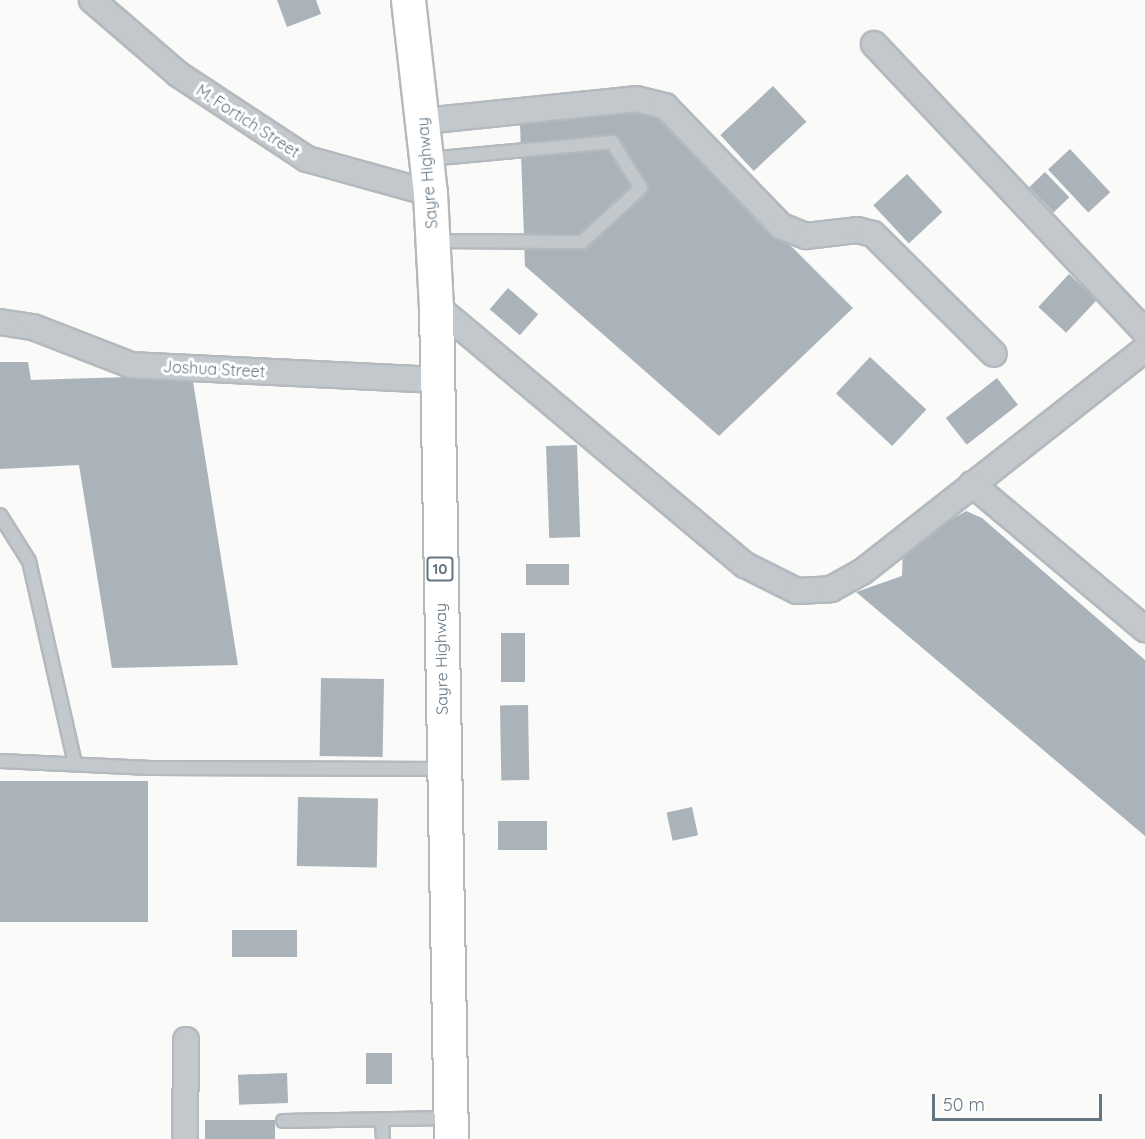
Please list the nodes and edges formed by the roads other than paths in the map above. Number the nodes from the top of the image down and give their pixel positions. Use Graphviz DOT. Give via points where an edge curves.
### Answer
graph roads {
  1 [pos="92,0"];
  2 [pos="408,0"];
  3 [pos="874,44"];
  4 [pos="424,121"];
  5 [pos="427,159"];
  6 [pos="430,193"];
  7 [pos="432,241"];
  8 [pos="436,306"];
  9 [pos="0,322"];
  10 [pos="1145,332"];
  11 [pos="1145,349"];
  12 [pos="994,354"];
  13 [pos="436,380"];
  14 [pos="972,484"];
  15 [pos="0,515"];
  16 [pos="1145,629"];
  17 [pos="0,761"];
  18 [pos="75,764"];
  19 [pos="443,769"];
  20 [pos="186,1040"];
  21 [pos="283,1121"];
  22 [pos="382,1121"];
  23 [pos="450,1129"];
  24 [pos="185,1139"];
  25 [pos="384,1139"];
  1 -- 6 [label="street, M. Fortich Street" via="178,74 278,143 335,171"];
  2 -- 4 [label="highway, Sayre Highway / 10"];
  3 -- 10 [label="street"];
  4 -- 5 [label="highway, Sayre Highway / 10"];
  4 -- 12 [label="street" via="636,99 665,106 781,226 806,236 856,230 873,234"];
  5 -- 6 [label="highway, Sayre Highway / 10"];
  5 -- 7 [label="lane" via="612,142 641,188 582,242"];
  6 -- 7 [label="highway, Sayre Highway / 10"];
  7 -- 8 [label="highway, Sayre Highway / 10"];
  8 -- 13 [label="highway, Sayre Highway / 10"];
  8 -- 14 [label="street" via="745,565 797,591 831,589 862,572"];
  9 -- 13 [label="street, Joshua Street" via="33,327 131,366"];
  11 -- 14 [label="street"];
  13 -- 19 [label="highway, Sayre Highway / 10"];
  14 -- 16 [label="street"];
  15 -- 18 [label="lane" via="29,561"];
  17 -- 18 [label="lane"];
  18 -- 19 [label="lane"];
  19 -- 23 [label="highway, Sayre Highway / 10"];
  20 -- 24 [label="street"];
  21 -- 22 [label="lane"];
  22 -- 23 [label="lane"];
  22 -- 25 [label="lane"];
}
